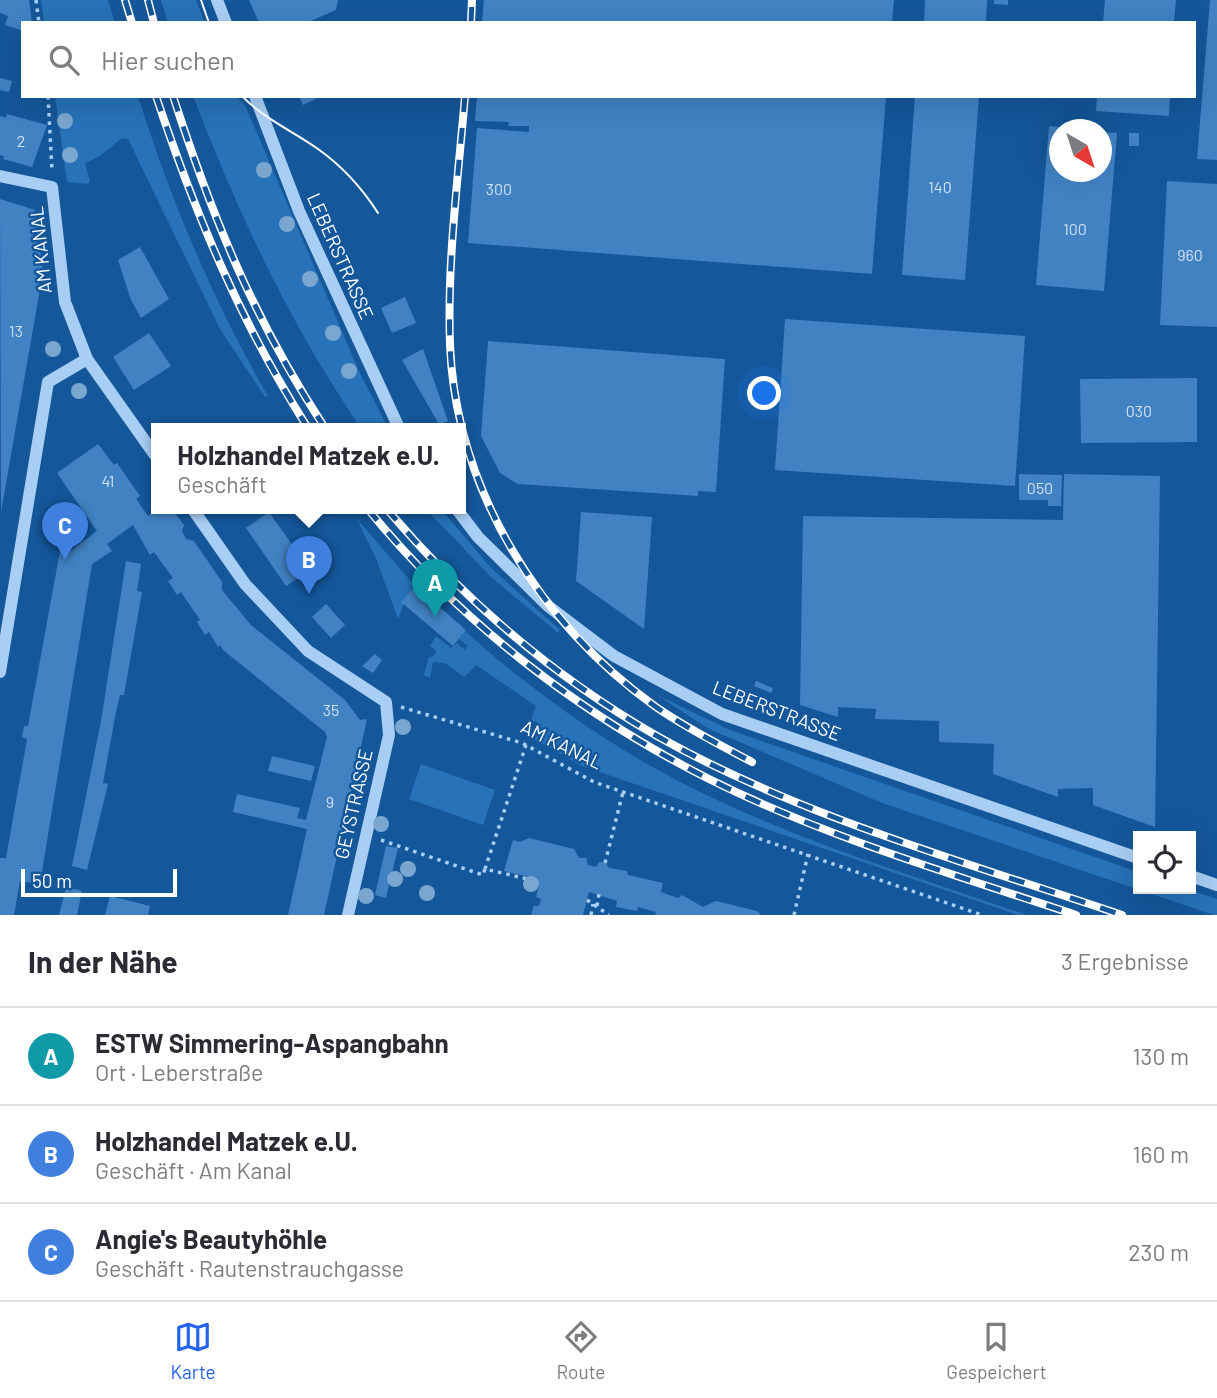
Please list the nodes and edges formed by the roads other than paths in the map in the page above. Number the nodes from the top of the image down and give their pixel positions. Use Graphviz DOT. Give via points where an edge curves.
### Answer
graph roads {
  1 [pos="217,0"];
  2 [pos="225,21"];
  3 [pos="255,98"];
  4 [pos="0,176"];
  5 [pos="87,359"];
  6 [pos="397,423"];
  7 [pos="151,450"];
  8 [pos="196,514"];
  9 [pos="461,514"];
  10 [pos="0,672"];
  11 [pos="1133,856"];
  12 [pos="1196,878"];
  13 [pos="1217,885"];
  14 [pos="348,915"];
  1 -- 2 [label="street"];
  3 -- 6 [label="street, LEBERSTRASSE" via="299,211"];
  4 -- 5 [label="street, AM KANAL" via="52,187 65,302"];
  5 -- 7 [label="street, AM KANAL"];
  5 -- 10 [label="street" via="48,382"];
  8 -- 14 [label="street, GEYSTRASSE" via="245,584 308,651 386,702 389,735"];
  9 -- 11 [label="street, LEBERSTRASSE" via="548,606 614,656 722,714"];
  12 -- 13 [label="street"];
}
